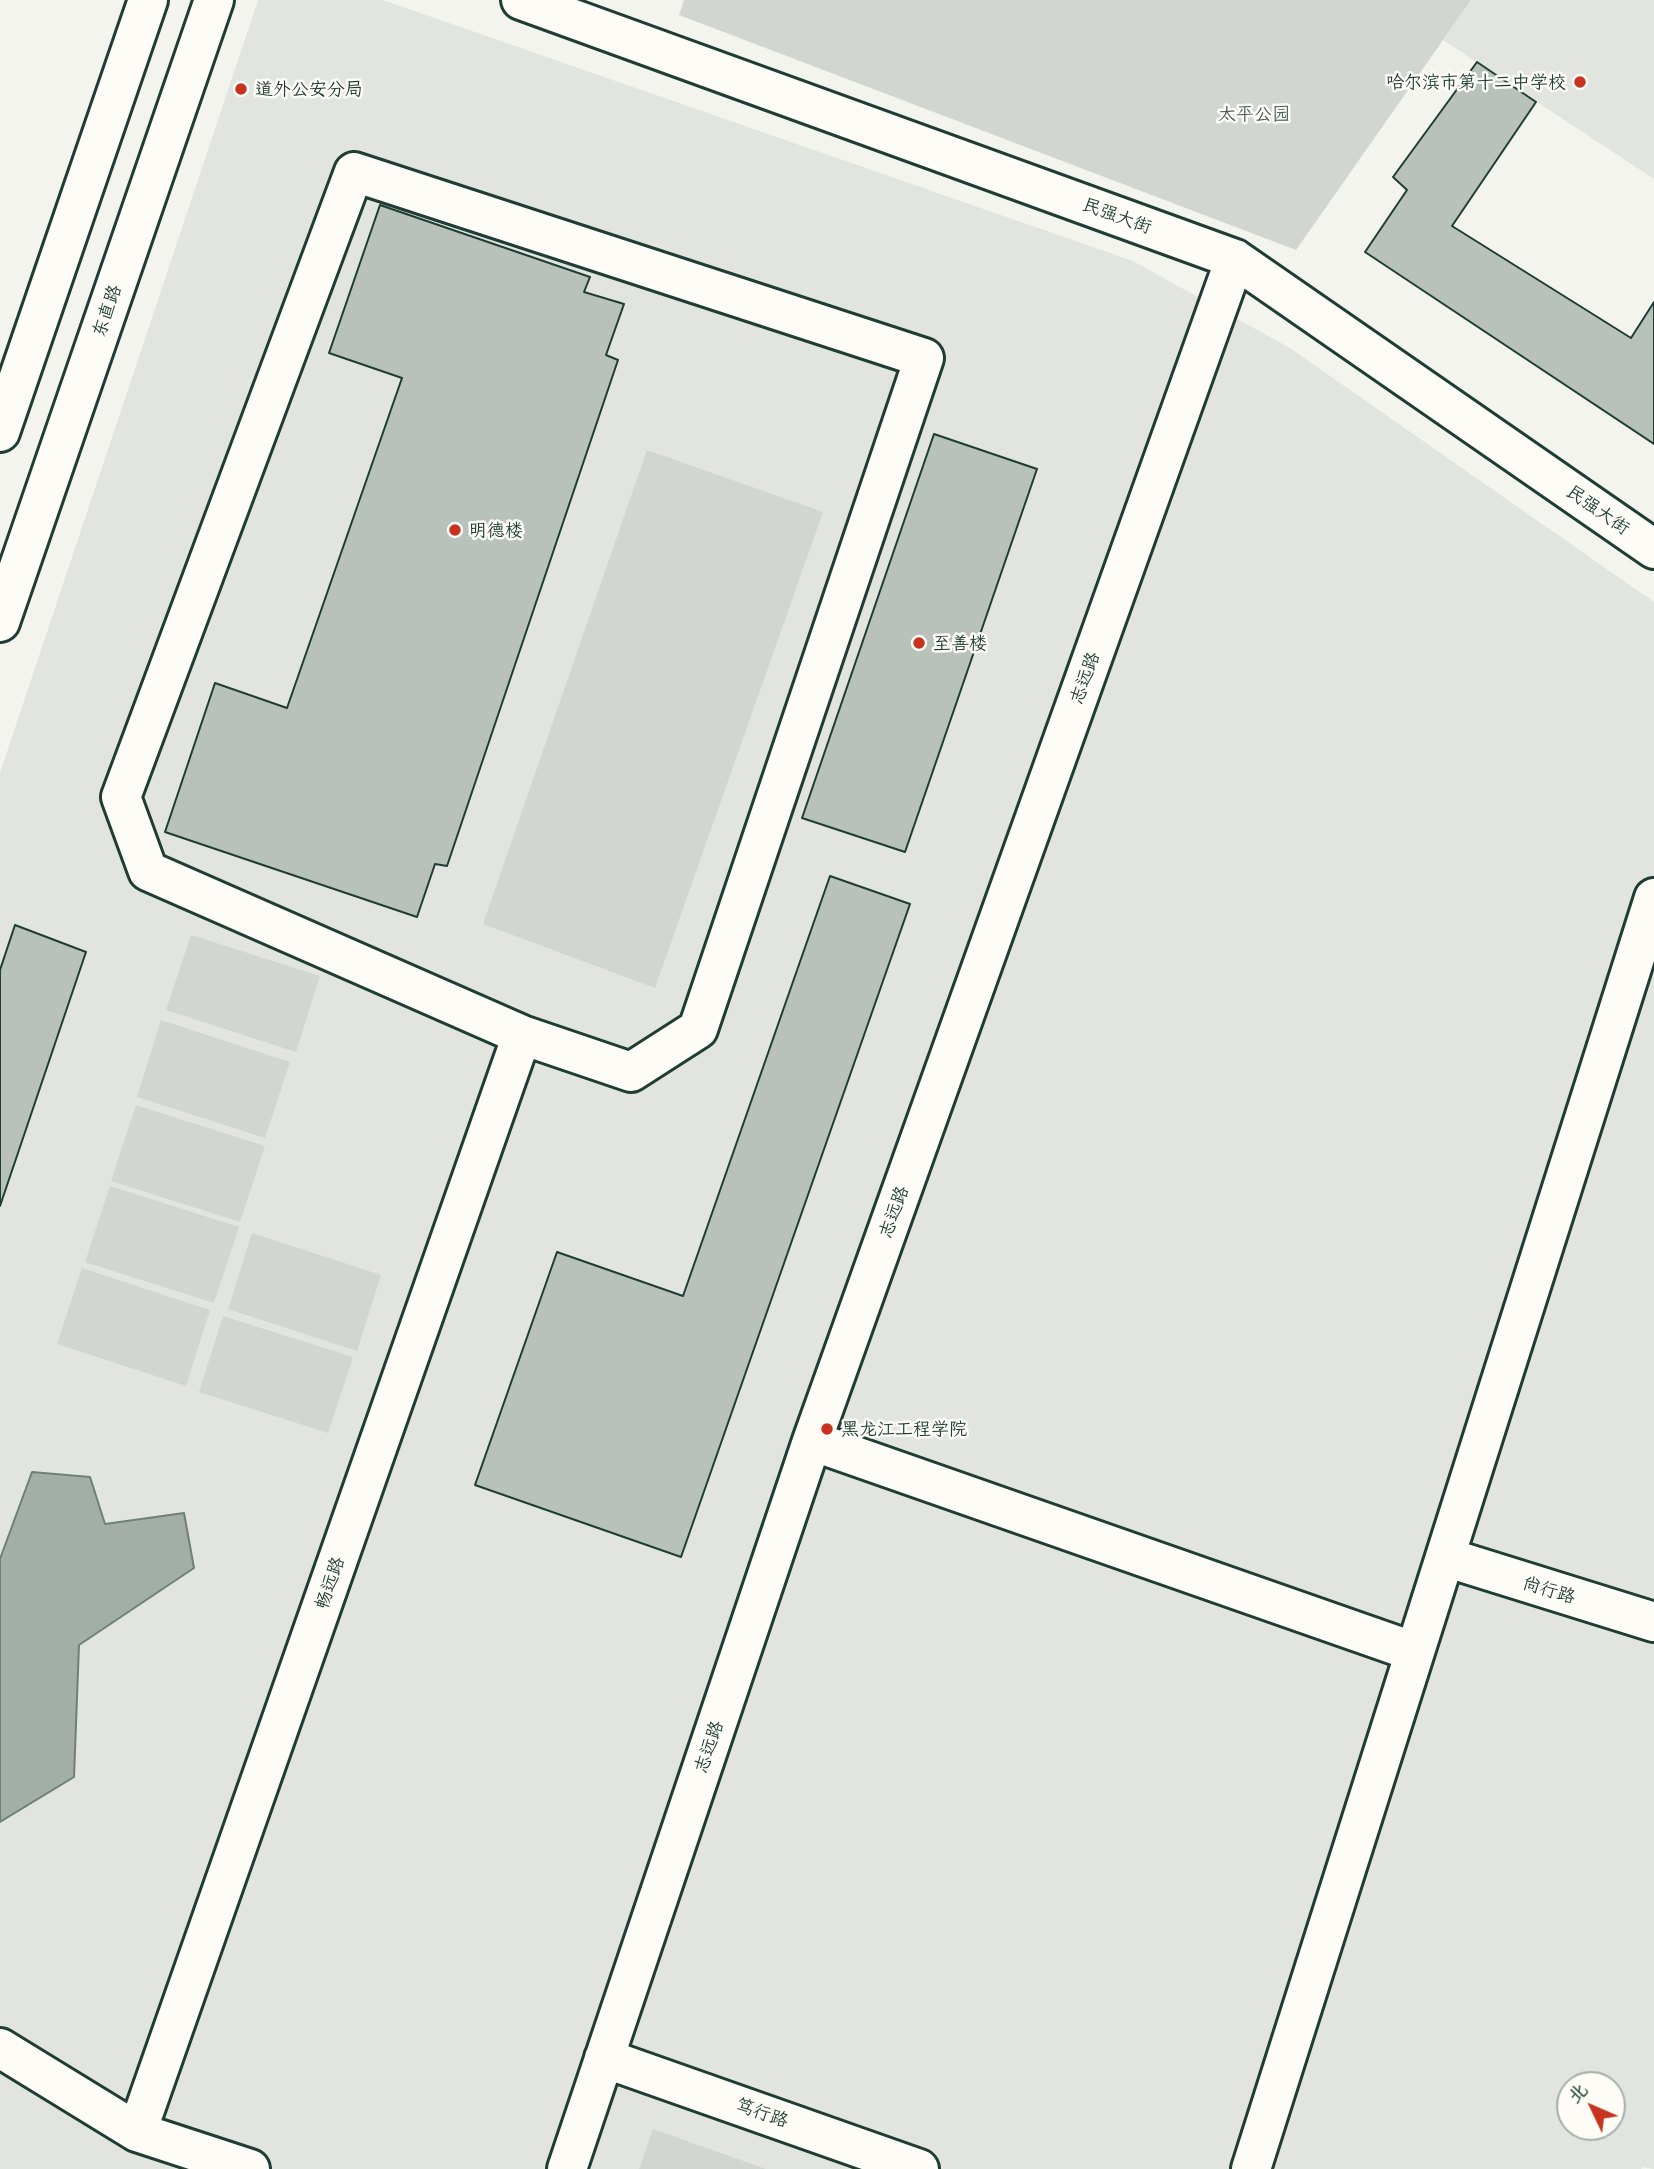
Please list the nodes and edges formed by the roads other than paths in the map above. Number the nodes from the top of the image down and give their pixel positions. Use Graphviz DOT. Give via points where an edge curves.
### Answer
graph roads {
  1 [pos="148,0"];
  2 [pos="214,0"];
  3 [pos="521,0"];
  4 [pos="1235,259"];
  5 [pos="0,432"];
  6 [pos="1654,549"];
  7 [pos="0,622"];
  8 [pos="1654,898"];
  9 [pos="522,1035"];
  10 [pos="812,1441"];
  11 [pos="1445,1557"];
  12 [pos="1654,1622"];
  13 [pos="1415,1653"];
  14 [pos="0,2048"];
  15 [pos="604,2058"];
  16 [pos="137,2132"];
  17 [pos="250,2169"];
  18 [pos="567,2169"];
  19 [pos="919,2169"];
  20 [pos="1251,2169"];
  1 -- 5 [label="main road"];
  2 -- 7 [label="main road, 东直路"];
  3 -- 4 [label="main road, 民强大街"];
  4 -- 6 [label="main road, 民强大街"];
  4 -- 10 [label="main road, 志远路"];
  8 -- 11 [label="main road"];
  9 -- 9 [label="main road" via="148,871 121,797 354,172 924,358 698,1029 631,1072"];
  9 -- 16 [label="main road, 畅远路"];
  10 -- 13 [label="main road"];
  10 -- 15 [label="main road, 志远路"];
  11 -- 12 [label="main road, 尚行路"];
  11 -- 13 [label="main road"];
  13 -- 20 [label="main road"];
  14 -- 16 [label="main road"];
  15 -- 18 [label="main road, 志远路"];
  15 -- 19 [label="main road, 笃行路"];
  16 -- 17 [label="main road"];
}
